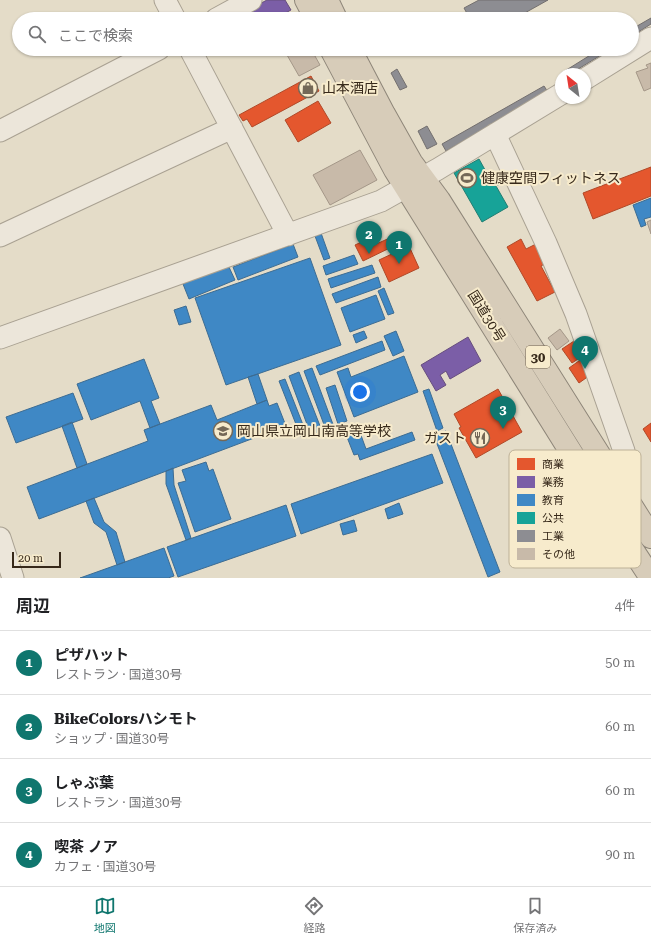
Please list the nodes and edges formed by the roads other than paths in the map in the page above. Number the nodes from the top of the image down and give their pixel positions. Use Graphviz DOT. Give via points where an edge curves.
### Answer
graph roads {
  1 [pos="165,0"];
  2 [pos="251,0"];
  3 [pos="306,0"];
  4 [pos="326,0"];
  5 [pos="171,12"];
  6 [pos="229,12"];
  7 [pos="312,12"];
  8 [pos="332,12"];
  9 [pos="651,38"];
  10 [pos="639,45"];
  11 [pos="145,56"];
  12 [pos="194,56"];
  13 [pos="334,56"];
  14 [pos="354,56"];
  15 [pos="622,56"];
  16 [pos="591,75"];
  17 [pos="555,98"];
  18 [pos="232,128"];
  19 [pos="0,131"];
  20 [pos="495,134"];
  21 [pos="415,183"];
  22 [pos="288,235"];
  23 [pos="0,236"];
  24 [pos="0,338"];
  25 [pos="573,450"];
  26 [pos="596,450"];
  27 [pos="624,450"];
  28 [pos="641,520"];
  29 [pos="650,533"];
  30 [pos="641,538"];
  31 [pos="0,540"];
  32 [pos="641,563"];
  33 [pos="13,578"];
  34 [pos="651,578"];
  1 -- 5 [label="street"];
  2 -- 6 [label="street"];
  3 -- 7 [label="highway"];
  4 -- 8 [label="highway"];
  9 -- 10 [label="street"];
  11 -- 19 [label="street"];
  12 -- 18 [label="street"];
  13 -- 21 [label="highway, 国道30号 / 30" via="395,170"];
  14 -- 21 [label="highway, 国道30号 / 30" via="411,162"];
  15 -- 16 [label="street"];
  17 -- 20 [label="street"];
  18 -- 22 [label="street"];
  18 -- 23 [label="street"];
  20 -- 21 [label="street"];
  20 -- 27 [label="street" via="576,314"];
  21 -- 22 [label="street" via="381,201"];
  21 -- 25 [label="highway, 国道30号 / 30"];
  21 -- 26 [label="highway, 国道30号 / 30" via="443,207"];
  22 -- 24 [label="street"];
  28 -- 29 [label="highway, 国道30号 / 30"];
  29 -- 30 [label="street"];
  31 -- 33 [label="street"];
  32 -- 34 [label="highway, 国道30号 / 30"];
}
